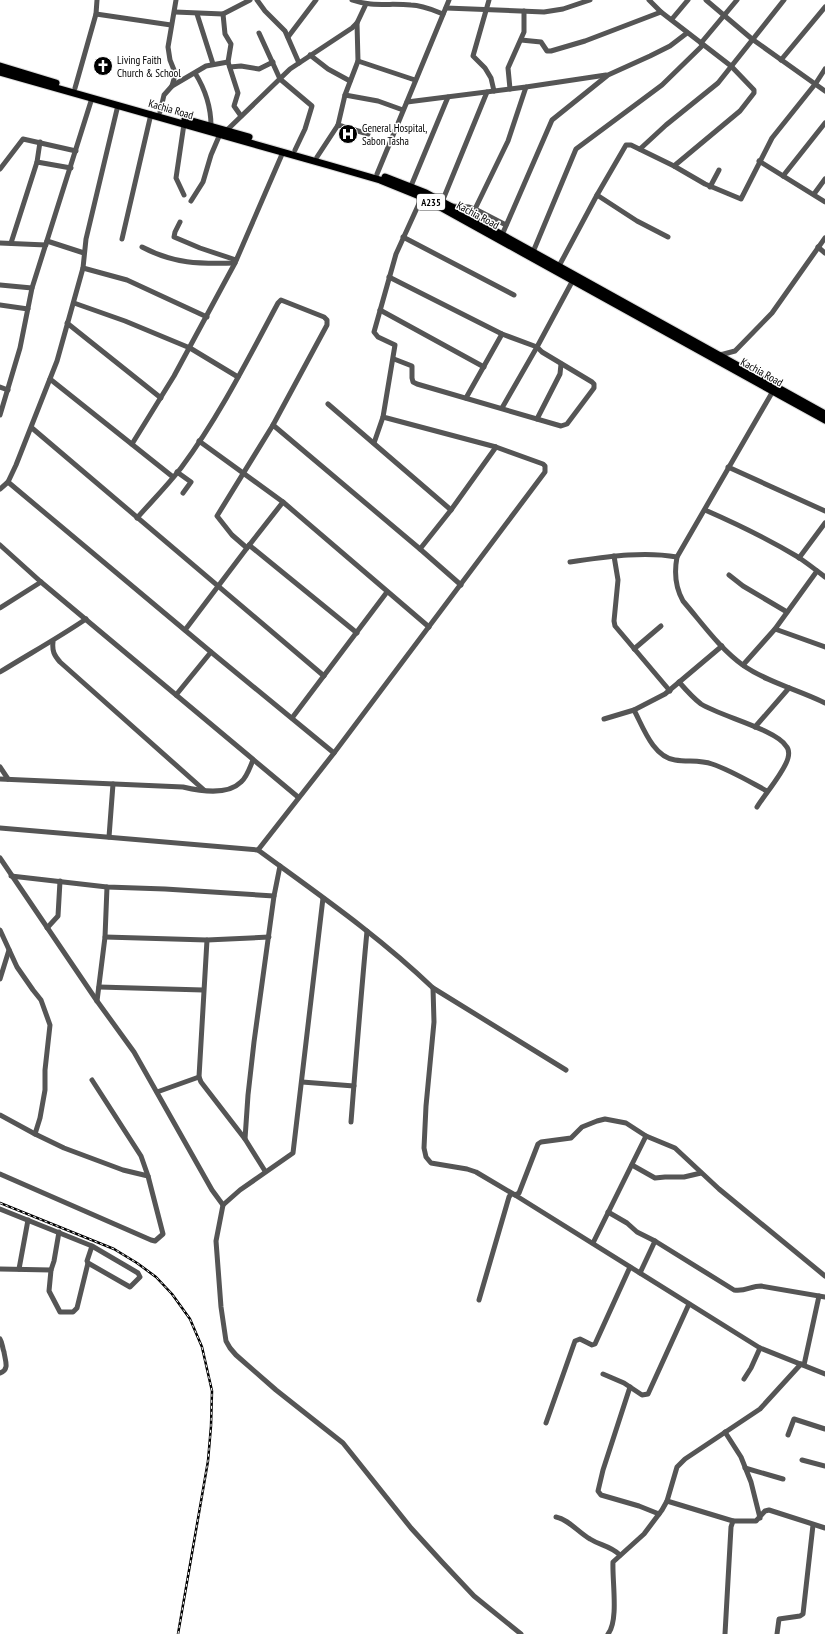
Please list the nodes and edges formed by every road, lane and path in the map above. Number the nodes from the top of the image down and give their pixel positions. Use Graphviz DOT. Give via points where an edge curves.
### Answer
graph roads {
  1 [pos="97,0"];
  2 [pos="176,0"];
  3 [pos="250,0"];
  4 [pos="257,0"];
  5 [pos="316,0"];
  6 [pos="352,0"];
  7 [pos="449,0"];
  8 [pos="489,0"];
  9 [pos="590,0"];
  10 [pos="649,0"];
  11 [pos="688,0"];
  12 [pos="706,0"];
  13 [pos="737,0"];
  14 [pos="784,0"];
  15 [pos="380,2"];
  16 [pos="396,2"];
  17 [pos="366,4"];
  18 [pos="825,7"];
  19 [pos="446,8"];
  20 [pos="486,10"];
  21 [pos="524,11"];
  22 [pos="175,12"];
  23 [pos="661,12"];
  24 [pos="96,14"];
  25 [pos="197,14"];
  26 [pos="223,14"];
  27 [pos="443,14"];
  28 [pos="724,15"];
  29 [pos="672,19"];
  30 [pos="357,23"];
  31 [pos="171,25"];
  32 [pos="259,33"];
  33 [pos="687,33"];
  34 [pos="288,37"];
  35 [pos="752,39"];
  36 [pos="521,40"];
  37 [pos="702,44"];
  38 [pos="310,55"];
  39 [pos="781,60"];
  40 [pos="358,61"];
  41 [pos="273,62"];
  42 [pos="299,63"];
  43 [pos="213,64"];
  44 [pos="229,65"];
  45 [pos="0,66"];
  46 [pos="730,66"];
  47 [pos="825,69"];
  48 [pos="0,72"];
  49 [pos="195,73"];
  50 [pos="608,75"];
  51 [pos="280,79"];
  52 [pos="415,80"];
  53 [pos="350,81"];
  54 [pos="816,83"];
  55 [pos="172,86"];
  56 [pos="526,87"];
  57 [pos="75,88"];
  58 [pos="510,88"];
  59 [pos="494,91"];
  60 [pos="825,91"];
  61 [pos="487,92"];
  62 [pos="345,96"];
  63 [pos="448,97"];
  64 [pos="92,98"];
  65 [pos="407,102"];
  66 [pos="118,105"];
  67 [pos="403,110"];
  68 [pos="160,112"];
  69 [pos="151,114"];
  70 [pos="241,116"];
  71 [pos="825,123"];
  72 [pos="184,124"];
  73 [pos="338,125"];
  74 [pos="211,126"];
  75 [pos="223,132"];
  76 [pos="368,134"];
  77 [pos="40,142"];
  78 [pos="640,149"];
  79 [pos="295,150"];
  80 [pos="76,151"];
  81 [pos="283,152"];
  82 [pos="318,157"];
  83 [pos="37,162"];
  84 [pos="759,162"];
  85 [pos="674,166"];
  86 [pos="71,168"];
  87 [pos="0,169"];
  88 [pos="719,170"];
  89 [pos="377,174"];
  90 [pos="784,176"];
  91 [pos="825,179"];
  92 [pos="411,186"];
  93 [pos="710,187"];
  94 [pos="814,194"];
  95 [pos="184,195"];
  96 [pos="596,195"];
  97 [pos="422,197"];
  98 [pos="191,201"];
  99 [pos="442,202"];
  100 [pos="825,202"];
  101 [pos="450,206"];
  102 [pos="476,209"];
  103 [pos="456,213"];
  104 [pos="180,222"];
  105 [pos="506,225"];
  106 [pos="502,235"];
  107 [pos="403,237"];
  108 [pos="668,237"];
  109 [pos="825,238"];
  110 [pos="122,239"];
  111 [pos="0,243"];
  112 [pos="47,243"];
  113 [pos="11,244"];
  114 [pos="142,247"];
  115 [pos="818,247"];
  116 [pos="533,252"];
  117 [pos="84,253"];
  118 [pos="825,253"];
  119 [pos="235,262"];
  120 [pos="558,266"];
  121 [pos="83,268"];
  122 [pos="389,277"];
  123 [pos="573,280"];
  124 [pos="0,285"];
  125 [pos="32,288"];
  126 [pos="514,295"];
  127 [pos="74,303"];
  128 [pos="0,305"];
  129 [pos="28,309"];
  130 [pos="380,310"];
  131 [pos="207,317"];
  132 [pos="67,323"];
  133 [pos="502,334"];
  134 [pos="537,347"];
  135 [pos="190,348"];
  136 [pos="720,356"];
  137 [pos="394,359"];
  138 [pos="562,364"];
  139 [pos="484,367"];
  140 [pos="238,377"];
  141 [pos="50,379"];
  142 [pos="0,387"];
  143 [pos="8,390"];
  144 [pos="773,391"];
  145 [pos="161,398"];
  146 [pos="466,398"];
  147 [pos="328,404"];
  148 [pos="502,408"];
  149 [pos="825,414"];
  150 [pos="0,415"];
  151 [pos="383,417"];
  152 [pos="537,419"];
  153 [pos="825,420"];
  154 [pos="273,425"];
  155 [pos="32,428"];
  156 [pos="199,441"];
  157 [pos="374,443"];
  158 [pos="132,444"];
  159 [pos="496,447"];
  160 [pos="728,467"];
  161 [pos="177,472"];
  162 [pos="244,473"];
  163 [pos="173,477"];
  164 [pos="8,482"];
  165 [pos="0,489"];
  166 [pos="183,493"];
  167 [pos="283,502"];
  168 [pos="451,510"];
  169 [pos="704,510"];
  170 [pos="825,511"];
  171 [pos="137,518"];
  172 [pos="825,523"];
  173 [pos="0,545"];
  174 [pos="248,547"];
  175 [pos="420,549"];
  176 [pos="614,556"];
  177 [pos="677,557"];
  178 [pos="799,558"];
  179 [pos="570,562"];
  180 [pos="817,571"];
  181 [pos="729,575"];
  182 [pos="825,577"];
  183 [pos="41,582"];
  184 [pos="461,585"];
  185 [pos="218,587"];
  186 [pos="388,592"];
  187 [pos="0,608"];
  188 [pos="787,612"];
  189 [pos="86,619"];
  190 [pos="661,626"];
  191 [pos="429,627"];
  192 [pos="775,629"];
  193 [pos="185,630"];
  194 [pos="357,633"];
  195 [pos="52,642"];
  196 [pos="722,646"];
  197 [pos="825,647"];
  198 [pos="634,649"];
  199 [pos="211,652"];
  200 [pos="743,665"];
  201 [pos="0,672"];
  202 [pos="324,676"];
  203 [pos="680,682"];
  204 [pos="789,688"];
  205 [pos="670,691"];
  206 [pos="176,695"];
  207 [pos="825,703"];
  208 [pos="634,710"];
  209 [pos="292,718"];
  210 [pos="604,719"];
  211 [pos="755,727"];
  212 [pos="334,753"];
  213 [pos="253,760"];
  214 [pos="0,767"];
  215 [pos="0,779"];
  216 [pos="8,779"];
  217 [pos="113,784"];
  218 [pos="204,790"];
  219 [pos="767,791"];
  220 [pos="298,797"];
  221 [pos="757,807"];
  222 [pos="0,828"];
  223 [pos="108,837"];
  224 [pos="258,850"];
  225 [pos="0,858"];
  226 [pos="280,866"];
  227 [pos="11,876"];
  228 [pos="60,882"];
  229 [pos="108,887"];
  230 [pos="274,896"];
  231 [pos="323,898"];
  232 [pos="47,928"];
  233 [pos="0,930"];
  234 [pos="367,931"];
  235 [pos="105,937"];
  236 [pos="269,937"];
  237 [pos="206,940"];
  238 [pos="10,950"];
  239 [pos="0,979"];
  240 [pos="98,987"];
  241 [pos="433,988"];
  242 [pos="203,990"];
  243 [pos="97,1001"];
  244 [pos="566,1070"];
  245 [pos="199,1077"];
  246 [pos="92,1080"];
  247 [pos="302,1082"];
  248 [pos="354,1086"];
  249 [pos="157,1092"];
  250 [pos="0,1116"];
  251 [pos="351,1122"];
  252 [pos="35,1134"];
  253 [pos="646,1136"];
  254 [pos="245,1139"];
  255 [pos="632,1165"];
  256 [pos="265,1171"];
  257 [pos="701,1173"];
  258 [pos="0,1174"];
  259 [pos="148,1176"];
  260 [pos="513,1195"];
  261 [pos="223,1205"];
  262 [pos="0,1209"];
  263 [pos="608,1212"];
  264 [pos="28,1220"];
  265 [pos="59,1232"];
  266 [pos="655,1241"];
  267 [pos="593,1243"];
  268 [pos="92,1246"];
  269 [pos="88,1263"];
  270 [pos="630,1267"];
  271 [pos="0,1268"];
  272 [pos="19,1269"];
  273 [pos="51,1270"];
  274 [pos="640,1273"];
  275 [pos="825,1276"];
  276 [pos="819,1296"];
  277 [pos="825,1297"];
  278 [pos="479,1300"];
  279 [pos="689,1304"];
  280 [pos="0,1340"];
  281 [pos="760,1348"];
  282 [pos="803,1364"];
  283 [pos="0,1373"];
  284 [pos="603,1374"];
  285 [pos="825,1374"];
  286 [pos="744,1379"];
  287 [pos="630,1387"];
  288 [pos="546,1423"];
  289 [pos="825,1429"];
  290 [pos="725,1432"];
  291 [pos="788,1435"];
  292 [pos="802,1460"];
  293 [pos="825,1466"];
  294 [pos="745,1468"];
  295 [pos="784,1479"];
  296 [pos="667,1501"];
  297 [pos="659,1514"];
  298 [pos="556,1517"];
  299 [pos="760,1518"];
  300 [pos="733,1521"];
  301 [pos="813,1525"];
  302 [pos="825,1528"];
  303 [pos="620,1555"];
  304 [pos="521,1634"];
  305 [pos="608,1634"];
  306 [pos="724,1634"];
  307 [pos="777,1634"];
  1 -- 24 [label="street"];
  2 -- 22 [label="street"];
  3 -- 26 [label="street"];
  4 -- 34 [label="street"];
  5 -- 34 [label="street"];
  6 -- 17 [label="street"];
  7 -- 19 [label="street"];
  8 -- 20 [label="street"];
  9 -- 21 [label="street" via="564,9"];
  10 -- 23 [label="street"];
  11 -- 29 [label="street"];
  12 -- 28 [label="street"];
  13 -- 28 [label="street"];
  14 -- 35 [label="street"];
  15 -- 16 [label="street"];
  15 -- 17 [label="street"];
  16 -- 27 [label="street" via="428,8"];
  17 -- 30 [label="street"];
  18 -- 39 [label="street"];
  19 -- 20 [label="street"];
  19 -- 27 [label="street"];
  20 -- 21 [label="street"];
  20 -- 59 [label="street" via="473,56 488,73"];
  21 -- 36 [label="street" via="524,32"];
  22 -- 25 [label="street"];
  22 -- 31 [label="street"];
  23 -- 29 [label="street"];
  23 -- 36 [label="street" via="551,51 546,50 541,42"];
  24 -- 31 [label="street"];
  24 -- 57 [label="street"];
  25 -- 26 [label="street"];
  25 -- 43 [label="street"];
  26 -- 44 [label="street" via="225,34 231,44"];
  27 -- 52 [label="street"];
  28 -- 35 [label="street"];
  28 -- 37 [label="street"];
  29 -- 33 [label="street"];
  30 -- 38 [label="street"];
  30 -- 40 [label="street"];
  31 -- 55 [label="street" via="168,47 174,70"];
  32 -- 41 [label="street"];
  33 -- 37 [label="street"];
  33 -- 50 [label="street" via="670,46"];
  34 -- 42 [label="street"];
  35 -- 39 [label="street"];
  35 -- 46 [label="street"];
  36 -- 58 [label="street" via="508,68"];
  37 -- 46 [label="street"];
  37 -- 116 [label="street" via="662,85 576,149"];
  38 -- 42 [label="street"];
  38 -- 53 [label="street"];
  39 -- 54 [label="street"];
  40 -- 52 [label="street"];
  40 -- 53 [label="street"];
  41 -- 44 [label="street" via="259,68"];
  41 -- 51 [label="street"];
  42 -- 51 [label="street"];
  43 -- 44 [label="street"];
  43 -- 49 [label="street"];
  44 -- 70 [label="street" via="238,93 234,106"];
  45 -- 57 [label="highway, Kachia Road / A235"];
  46 -- 78 [label="street" via="718,83"];
  46 -- 85 [label="street" via="754,90 753,96 740,111"];
  47 -- 54 [label="street"];
  48 -- 64 [label="highway, Kachia Road / A235"];
  49 -- 55 [label="street"];
  49 -- 74 [label="street" via="210,108"];
  50 -- 56 [label="street"];
  50 -- 105 [label="street" via="552,120"];
  51 -- 70 [label="street"];
  51 -- 79 [label="street" via="312,106"];
  52 -- 65 [label="street"];
  53 -- 62 [label="street"];
  54 -- 60 [label="street"];
  54 -- 84 [label="street" via="775,133"];
  55 -- 68 [label="street" via="164,95"];
  56 -- 58 [label="street"];
  56 -- 102 [label="street" via="508,141"];
  57 -- 68 [label="highway, Kachia Road / A235"];
  58 -- 59 [label="street"];
  59 -- 61 [label="street"];
  61 -- 63 [label="street"];
  61 -- 99 [label="street"];
  62 -- 67 [label="street" via="370,99"];
  62 -- 73 [label="street"];
  63 -- 65 [label="street"];
  63 -- 92 [label="street"];
  64 -- 66 [label="highway, Kachia Road / A235"];
  64 -- 80 [label="street"];
  65 -- 67 [label="street"];
  66 -- 69 [label="highway, Kachia Road / A235"];
  66 -- 117 [label="street"];
  67 -- 89 [label="street"];
  68 -- 74 [label="highway, Kachia Road / A235"];
  69 -- 72 [label="highway, Kachia Road / A235"];
  69 -- 110 [label="street"];
  70 -- 75 [label="street"];
  71 -- 90 [label="street"];
  72 -- 75 [label="highway, Kachia Road / A235"];
  72 -- 95 [label="street" via="176,178"];
  73 -- 76 [label="street"];
  73 -- 82 [label="street"];
  74 -- 75 [label="highway, Kachia Road / A235"];
  75 -- 79 [label="highway, Kachia Road / A235"];
  75 -- 81 [label="highway, Kachia Road / A235"];
  75 -- 98 [label="street" via="211,155 203,182"];
  77 -- 80 [label="street"];
  77 -- 83 [label="street"];
  77 -- 87 [label="street" via="23,139"];
  78 -- 85 [label="street"];
  78 -- 96 [label="street" via="628,144 624,147"];
  79 -- 82 [label="highway, Kachia Road / A235"];
  80 -- 86 [label="street"];
  81 -- 97 [label="highway, Kachia Road / A235" via="370,177"];
  81 -- 119 [label="street"];
  82 -- 89 [label="highway, Kachia Road / A235"];
  83 -- 86 [label="street"];
  83 -- 113 [label="street"];
  84 -- 90 [label="street"];
  84 -- 93 [label="street" via="741,199"];
  85 -- 93 [label="street"];
  86 -- 112 [label="street"];
  88 -- 93 [label="street"];
  89 -- 92 [label="highway, Kachia Road / A235"];
  90 -- 94 [label="street"];
  91 -- 94 [label="street"];
  92 -- 99 [label="highway, Kachia Road / A235"];
  94 -- 100 [label="street"];
  96 -- 108 [label="street"];
  96 -- 120 [label="street"];
  97 -- 103 [label="highway, Kachia Road / A235"];
  97 -- 107 [label="street"];
  99 -- 101 [label="highway, Kachia Road / A235"];
  101 -- 102 [label="street"];
  101 -- 103 [label="highway, Kachia Road / A235"];
  102 -- 105 [label="street"];
  103 -- 106 [label="highway, Kachia Road / A235"];
  103 -- 123 [label="highway, Kachia Road / A235"];
  104 -- 119 [label="street" via="174,237"];
  105 -- 106 [label="street"];
  106 -- 116 [label="highway, Kachia Road / A235"];
  107 -- 122 [label="street"];
  107 -- 126 [label="street"];
  109 -- 115 [label="street"];
  111 -- 113 [label="street"];
  112 -- 113 [label="street"];
  112 -- 117 [label="street"];
  112 -- 125 [label="street"];
  114 -- 119 [label="street" via="172,260 191,263"];
  115 -- 118 [label="street"];
  115 -- 136 [label="street" via="772,313 736,350"];
  116 -- 120 [label="highway, Kachia Road / A235"];
  117 -- 121 [label="street"];
  119 -- 131 [label="street"];
  120 -- 136 [label="highway, Kachia Road / A235"];
  121 -- 127 [label="street"];
  121 -- 131 [label="street" via="127,280"];
  122 -- 130 [label="street"];
  122 -- 133 [label="street"];
  123 -- 134 [label="street"];
  123 -- 144 [label="highway, Kachia Road / A235"];
  124 -- 125 [label="street"];
  125 -- 129 [label="street"];
  127 -- 132 [label="street"];
  127 -- 135 [label="street"];
  128 -- 129 [label="street"];
  129 -- 143 [label="street"];
  130 -- 137 [label="street" via="374,332 378,337 395,345"];
  130 -- 139 [label="street"];
  131 -- 135 [label="street"];
  132 -- 141 [label="street"];
  132 -- 145 [label="street"];
  133 -- 134 [label="street"];
  133 -- 139 [label="street"];
  134 -- 138 [label="street"];
  134 -- 148 [label="street"];
  135 -- 140 [label="street"];
  135 -- 145 [label="street"];
  136 -- 149 [label="highway, Kachia Road / A235"];
  137 -- 146 [label="street" via="412,366 413,382"];
  137 -- 151 [label="street"];
  138 -- 152 [label="street" via="560,374"];
  138 -- 152 [label="street" via="592,382 594,388 566,426"];
  139 -- 146 [label="street"];
  140 -- 154 [label="street" via="281,300 327,320"];
  140 -- 156 [label="street"];
  141 -- 155 [label="street"];
  141 -- 158 [label="street"];
  142 -- 143 [label="street"];
  143 -- 150 [label="street"];
  144 -- 153 [label="highway, Kachia Road / A235"];
  144 -- 160 [label="street"];
  145 -- 158 [label="street"];
  146 -- 148 [label="street"];
  147 -- 157 [label="street"];
  148 -- 152 [label="street"];
  151 -- 157 [label="street"];
  151 -- 159 [label="street"];
  154 -- 162 [label="street"];
  154 -- 175 [label="street"];
  155 -- 164 [label="street"];
  155 -- 171 [label="street"];
  156 -- 161 [label="street"];
  156 -- 162 [label="street"];
  157 -- 168 [label="street"];
  158 -- 163 [label="street"];
  159 -- 168 [label="street"];
  159 -- 184 [label="street" via="543,464 545,469"];
  160 -- 169 [label="street"];
  160 -- 170 [label="street"];
  161 -- 163 [label="street"];
  161 -- 166 [label="street" via="191,482"];
  162 -- 167 [label="street"];
  162 -- 174 [label="street" via="217,516 232,535"];
  163 -- 171 [label="street"];
  164 -- 165 [label="street"];
  164 -- 193 [label="street"];
  167 -- 174 [label="street"];
  167 -- 186 [label="street"];
  168 -- 175 [label="street"];
  169 -- 177 [label="street"];
  169 -- 178 [label="street" via="743,527"];
  171 -- 185 [label="street"];
  172 -- 178 [label="street"];
  173 -- 183 [label="street"];
  174 -- 185 [label="street"];
  174 -- 194 [label="street"];
  175 -- 184 [label="street"];
  176 -- 177 [label="street" via="649,554"];
  176 -- 179 [label="street"];
  176 -- 198 [label="street" via="618,580 614,620 617,631"];
  177 -- 196 [label="street" via="675,576 681,597"];
  178 -- 180 [label="street"];
  180 -- 182 [label="street"];
  180 -- 188 [label="street"];
  181 -- 188 [label="street"];
  183 -- 187 [label="street"];
  183 -- 189 [label="street"];
  184 -- 191 [label="street"];
  185 -- 193 [label="street"];
  185 -- 202 [label="street"];
  186 -- 191 [label="street"];
  186 -- 194 [label="street"];
  188 -- 192 [label="street"];
  189 -- 195 [label="street"];
  189 -- 206 [label="street"];
  190 -- 198 [label="street"];
  191 -- 212 [label="street"];
  192 -- 197 [label="street"];
  192 -- 200 [label="street"];
  193 -- 199 [label="street"];
  194 -- 202 [label="street"];
  195 -- 201 [label="street" via="42,645"];
  195 -- 218 [label="street" via="52,650 60,662"];
  196 -- 200 [label="street"];
  196 -- 203 [label="street"];
  198 -- 205 [label="street"];
  199 -- 206 [label="street"];
  199 -- 209 [label="street"];
  200 -- 204 [label="street"];
  202 -- 209 [label="street"];
  203 -- 205 [label="street"];
  203 -- 211 [label="street" via="688,693 702,704"];
  204 -- 207 [label="street"];
  204 -- 211 [label="street"];
  205 -- 208 [label="street"];
  206 -- 213 [label="street"];
  208 -- 210 [label="street"];
  208 -- 219 [label="street" via="657,750 666,757 713,764"];
  209 -- 212 [label="street"];
  211 -- 219 [label="street" via="778,738 788,749 786,765"];
  212 -- 220 [label="street"];
  213 -- 218 [label="street" via="242,782 234,787 224,791"];
  213 -- 220 [label="street"];
  214 -- 216 [label="street"];
  215 -- 216 [label="street"];
  216 -- 217 [label="street"];
  217 -- 218 [label="street"];
  217 -- 223 [label="street"];
  219 -- 221 [label="street"];
  220 -- 224 [label="street"];
  222 -- 223 [label="street"];
  223 -- 224 [label="street"];
  224 -- 226 [label="street"];
  225 -- 227 [label="street"];
  226 -- 230 [label="street"];
  226 -- 231 [label="street"];
  227 -- 228 [label="street"];
  227 -- 232 [label="street"];
  228 -- 229 [label="street"];
  228 -- 232 [label="street" via="58,916"];
  229 -- 230 [label="street"];
  229 -- 235 [label="street"];
  230 -- 236 [label="street"];
  231 -- 234 [label="street"];
  231 -- 247 [label="street"];
  232 -- 243 [label="street"];
  233 -- 238 [label="street"];
  234 -- 241 [label="street"];
  234 -- 248 [label="street"];
  235 -- 237 [label="street"];
  235 -- 240 [label="street"];
  236 -- 237 [label="street"];
  236 -- 254 [label="street" via="253,1050"];
  237 -- 242 [label="street"];
  238 -- 239 [label="street"];
  238 -- 252 [label="street" via="17,967 41,1000 50,1025 45,1090"];
  240 -- 242 [label="street"];
  240 -- 243 [label="street"];
  241 -- 244 [label="street"];
  241 -- 260 [label="street" via="434,1022 425,1112 426,1157 431,1163 476,1172"];
  242 -- 245 [label="street"];
  243 -- 249 [label="street" via="134,1052"];
  245 -- 249 [label="street"];
  245 -- 254 [label="street"];
  246 -- 259 [label="street" via="141,1156"];
  247 -- 248 [label="street"];
  247 -- 256 [label="street" via="293,1152"];
  248 -- 251 [label="street"];
  249 -- 261 [label="street"];
  250 -- 252 [label="street"];
  252 -- 259 [label="street" via="123,1170"];
  253 -- 255 [label="street"];
  253 -- 257 [label="street" via="675,1148"];
  253 -- 260 [label="street" via="626,1123 605,1119 582,1127 571,1138 541,1142 536,1147 519,1193"];
  254 -- 256 [label="street"];
  255 -- 257 [label="street" via="655,1178 686,1177"];
  255 -- 263 [label="street"];
  256 -- 261 [label="street"];
  257 -- 275 [label="street"];
  258 -- 259 [label="street" via="155,1241 163,1234"];
  260 -- 267 [label="street"];
  260 -- 278 [label="street" via="509,1197"];
  261 -- 304 [label="street" via="216,1241 221,1307 226,1341 230,1348 276,1390 343,1443 411,1528 442,1562 474,1596"];
  262 -- 264 [label="street"];
  263 -- 266 [label="street"];
  263 -- 267 [label="street"];
  264 -- 265 [label="street"];
  264 -- 272 [label="street"];
  265 -- 268 [label="street"];
  265 -- 273 [label="street"];
  266 -- 274 [label="street"];
  266 -- 276 [label="street" via="734,1290 744,1291 761,1286"];
  267 -- 270 [label="street"];
  268 -- 269 [label="street"];
  268 -- 269 [label="street" via="112,1256 140,1276 130,1288"];
  269 -- 273 [label="street" via="77,1308 73,1312 60,1312 51,1296"];
  270 -- 274 [label="street"];
  270 -- 288 [label="street" via="595,1344 580,1339 575,1341"];
  271 -- 272 [label="street"];
  272 -- 273 [label="street"];
  274 -- 279 [label="street"];
  276 -- 277 [label="street"];
  276 -- 282 [label="street"];
  279 -- 281 [label="street"];
  279 -- 287 [label="street" via="648,1394 642,1395"];
  280 -- 283 [label="street" via="7,1364"];
  281 -- 282 [label="street"];
  281 -- 286 [label="street"];
  282 -- 285 [label="street"];
  282 -- 290 [label="street" via="766,1404"];
  284 -- 287 [label="street"];
  287 -- 297 [label="street" via="598,1491 601,1495"];
  289 -- 291 [label="street" via="794,1419"];
  290 -- 294 [label="street"];
  290 -- 296 [label="street" via="680,1462 673,1476"];
  292 -- 293 [label="street"];
  294 -- 295 [label="street"];
  294 -- 299 [label="street"];
  296 -- 297 [label="street"];
  296 -- 300 [label="street"];
  297 -- 303 [label="street" via="644,1534"];
  298 -- 303 [label="street" via="564,1519 590,1540 612,1548"];
  299 -- 300 [label="street" via="756,1521"];
  299 -- 301 [label="street" via="769,1510"];
  300 -- 306 [label="street"];
  301 -- 302 [label="street"];
  301 -- 307 [label="street" via="803,1614 779,1619"];
  303 -- 305 [label="street" via="613,1562 612,1627"];
}
